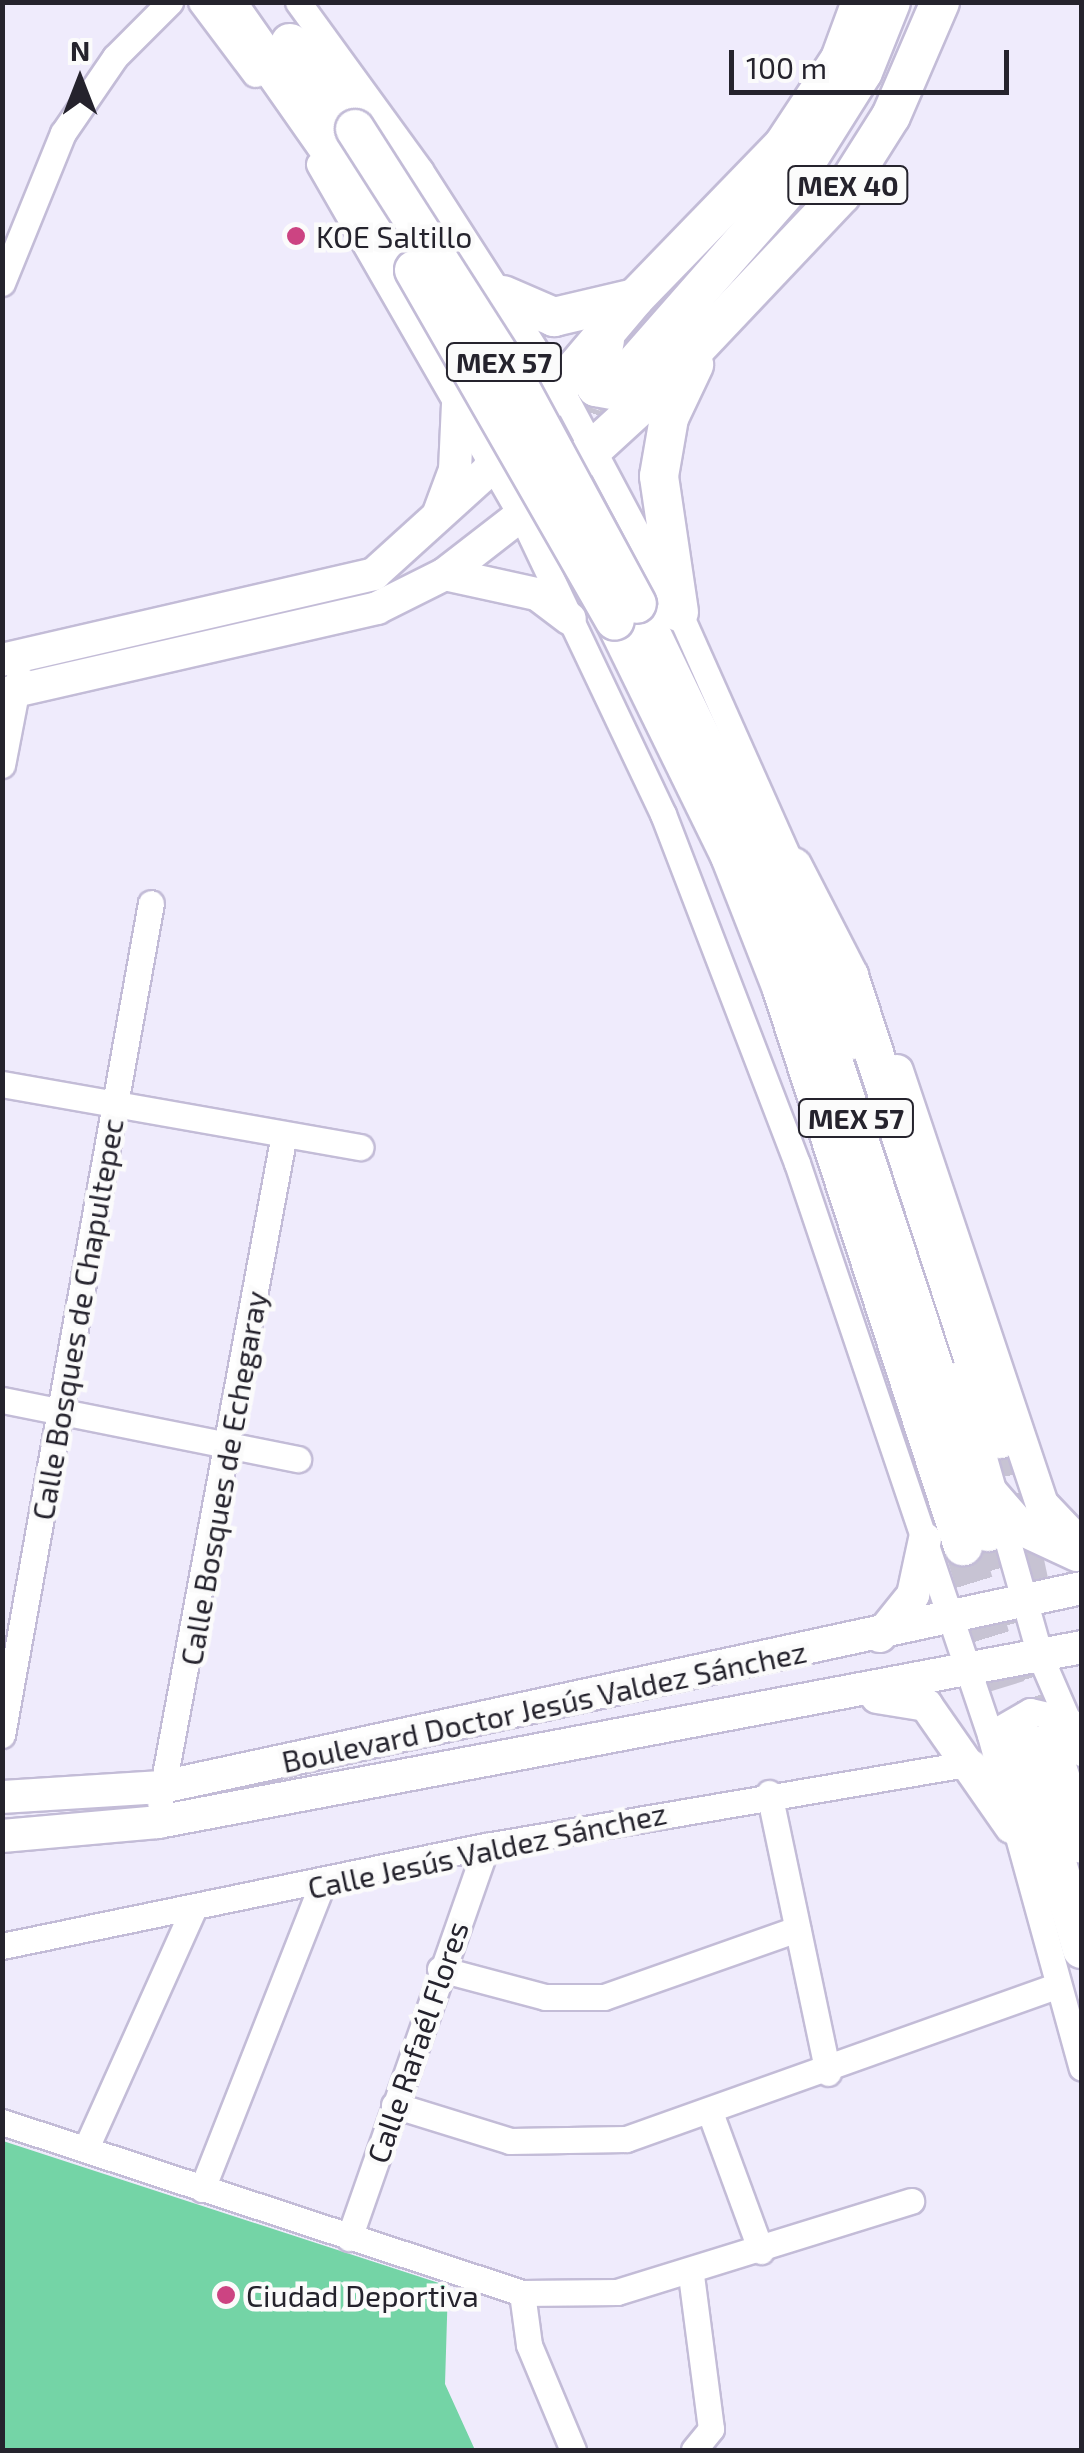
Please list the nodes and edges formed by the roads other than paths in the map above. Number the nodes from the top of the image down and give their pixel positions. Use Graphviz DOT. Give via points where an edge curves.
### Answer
graph roads {
  1 [pos="170,2"];
  2 [pos="201,2"];
  3 [pos="226,2"];
  4 [pos="258,2"];
  5 [pos="298,2"];
  6 [pos="861,2"];
  7 [pos="890,2"];
  8 [pos="940,2"];
  9 [pos="2,283"];
  10 [pos="635,298"];
  11 [pos="507,302"];
  12 [pos="611,328"];
  13 [pos="708,335"];
  14 [pos="431,360"];
  15 [pos="638,386"];
  16 [pos="560,388"];
  17 [pos="458,405"];
  18 [pos="594,449"];
  19 [pos="493,466"];
  20 [pos="521,515"];
  21 [pos="430,530"];
  22 [pos="645,546"];
  23 [pos="445,574"];
  24 [pos="572,599"];
  25 [pos="680,612"];
  26 [pos="626,613"];
  27 [pos="13,658"];
  28 [pos="10,692"];
  29 [pos="2,765"];
  30 [pos="794,867"];
  31 [pos="151,903"];
  32 [pos="782,905"];
  33 [pos="830,926"];
  34 [pos="2,1084"];
  35 [pos="117,1104"];
  36 [pos="871,1104"];
  37 [pos="284,1134"];
  38 [pos="360,1147"];
  39 [pos="873,1270"];
  40 [pos="2,1400"];
  41 [pos="60,1411"];
  42 [pos="998,1439"];
  43 [pos="230,1446"];
  44 [pos="298,1459"];
  45 [pos="992,1492"];
  46 [pos="962,1539"];
  47 [pos="1082,1546"];
  48 [pos="1082,1556"];
  49 [pos="1082,1588"];
  50 [pos="1026,1602"];
  51 [pos="950,1620"];
  52 [pos="880,1636"];
  53 [pos="1082,1647"];
  54 [pos="1040,1656"];
  55 [pos="967,1670"];
  56 [pos="792,1700"];
  57 [pos="1036,1727"];
  58 [pos="2,1735"];
  59 [pos="973,1763"];
  60 [pos="1073,1770"];
  61 [pos="162,1787"];
  62 [pos="769,1793"];
  63 [pos="2,1797"];
  64 [pos="158,1822"];
  65 [pos="1011,1826"];
  66 [pos="2,1836"];
  67 [pos="1082,1844"];
  68 [pos="486,1846"];
  69 [pos="320,1886"];
  70 [pos="194,1908"];
  71 [pos="796,1929"];
  72 [pos="2,1946"];
  73 [pos="1082,1949"];
  74 [pos="440,1970"];
  75 [pos="1055,1986"];
  76 [pos="1082,2068"];
  77 [pos="828,2073"];
  78 [pos="394,2105"];
  79 [pos="711,2115"];
  80 [pos="2,2122"];
  81 [pos="86,2148"];
  82 [pos="202,2189"];
  83 [pos="910,2201"];
  84 [pos="349,2238"];
  85 [pos="761,2251"];
  86 [pos="691,2274"];
  87 [pos="522,2293"];
  88 [pos="573,2450"];
  89 [pos="694,2450"];
  1 -- 9 [label="street" via="115,57 63,133"];
  2 -- 14 [label="street" via="302,136"];
  3 -- 26 [label="highway, MEX 57, bridge" via="368,196"];
  4 -- 26 [label="highway, MEX 57, bridge" via="355,129 517,382"];
  5 -- 11 [label="street"];
  6 -- 10 [label="highway, MEX 40" via="840,60 784,144"];
  7 -- 15 [label="highway" via="863,72 792,185"];
  8 -- 13 [label="highway, MEX 40" via="891,116 841,195"];
  10 -- 11 [label="highway" via="554,317"];
  10 -- 12 [label="highway, MEX 40"];
  11 -- 14 [label="street" via="506,342 480,365"];
  11 -- 16 [label="street"];
  12 -- 15 [label="highway" via="594,362 596,387"];
  12 -- 16 [label="highway, MEX 40"];
  13 -- 15 [label="highway, MEX 40"];
  13 -- 25 [label="highway" via="669,418 659,476"];
  14 -- 17 [label="street"];
  15 -- 18 [label="highway, MEX 40"];
  16 -- 18 [label="street"];
  16 -- 19 [label="highway, MEX 40"];
  17 -- 19 [label="street"];
  17 -- 21 [label="main road" via="455,470"];
  18 -- 20 [label="highway, MEX 40"];
  18 -- 22 [label="street"];
  19 -- 20 [label="street"];
  19 -- 21 [label="main road"];
  20 -- 23 [label="main road"];
  20 -- 24 [label="street"];
  21 -- 27 [label="main road" via="401,560 346,584"];
  22 -- 24 [label="street" via="625,542 578,560"];
  22 -- 25 [label="street"];
  23 -- 24 [label="main road"];
  23 -- 28 [label="main road" via="342,617"];
  24 -- 39 [label="highway" via="727,904 840,1218"];
  24 -- 46 [label="street" via="798,1163"];
  25 -- 30 [label="street"];
  26 -- 32 [label="highway, MEX 57"];
  26 -- 39 [label="highway, MEX 57" via="730,856"];
  27 -- 28 [label="street"];
  28 -- 29 [label="street"];
  30 -- 33 [label="highway"];
  30 -- 36 [label="street"];
  31 -- 35 [label="street, Calle Bosques de Chapultepec"];
  32 -- 36 [label="highway"];
  32 -- 46 [label="highway, MEX 57"];
  33 -- 42 [label="highway"];
  33 -- 47 [label="main road" via="871,992 1042,1504"];
  34 -- 35 [label="street"];
  35 -- 37 [label="street"];
  35 -- 41 [label="street, Calle Bosques de Chapultepec"];
  36 -- 45 [label="street"];
  37 -- 38 [label="street"];
  37 -- 43 [label="street, Calle Bosques de Echegaray"];
  39 -- 46 [label="highway, MEX 57"];
  40 -- 41 [label="street"];
  41 -- 43 [label="street"];
  41 -- 58 [label="street, Calle Bosques de Chapultepec"];
  43 -- 44 [label="street"];
  43 -- 61 [label="street, Calle Bosques de Echegaray"];
  45 -- 46 [label="street"];
  45 -- 48 [label="main road" via="1026,1531"];
  46 -- 50 [label="street"];
  46 -- 51 [label="street"];
  46 -- 52 [label="main road"];
  49 -- 50 [label="main road, Boulevard Doctor Jesús Valdez Sánchez"];
  50 -- 51 [label="main road, Boulevard Doctor Jesús Valdez Sánchez"];
  50 -- 54 [label="street"];
  51 -- 52 [label="main road, Boulevard Doctor Jesús Valdez Sánchez"];
  51 -- 55 [label="street"];
  52 -- 61 [label="main road, Boulevard Doctor Jesús Valdez Sánchez"];
  53 -- 54 [label="main road, Boulevard Doctor Jesús Valdez Sánchez"];
  54 -- 55 [label="main road, Boulevard Doctor Jesús Valdez Sánchez"];
  54 -- 57 [label="street"];
  55 -- 56 [label="main road, Boulevard Doctor Jesús Valdez Sánchez"];
  55 -- 57 [label="street"];
  56 -- 59 [label="main road" via="926,1705"];
  56 -- 64 [label="main road, Boulevard Doctor Jesús Valdez Sánchez"];
  57 -- 60 [label="highway"];
  57 -- 65 [label="street"];
  57 -- 73 [label="highway"];
  59 -- 62 [label="street, Calle Jesús Valdez Sánchez"];
  59 -- 65 [label="main road"];
  60 -- 67 [label="highway"];
  61 -- 63 [label="main road, Boulevard Doctor Jesús Valdez Sánchez"];
  61 -- 64 [label="street, Calle Bosques de Echegaray"];
  62 -- 68 [label="street, Calle Jesús Valdez Sánchez"];
  62 -- 71 [label="street"];
  64 -- 66 [label="main road, Boulevard Doctor Jesús Valdez Sánchez"];
  65 -- 75 [label="street"];
  68 -- 69 [label="street, Calle Jesús Valdez Sánchez"];
  68 -- 74 [label="street, Calle Rafaél Flores"];
  69 -- 70 [label="street, Calle Jesús Valdez Sánchez"];
  69 -- 82 [label="street"];
  70 -- 72 [label="street, Calle Jesús Valdez Sánchez"];
  70 -- 81 [label="street"];
  71 -- 74 [label="street" via="604,1998 545,1997"];
  71 -- 77 [label="street"];
  74 -- 78 [label="street, Calle Rafaél Flores"];
  75 -- 76 [label="street"];
  75 -- 77 [label="street"];
  77 -- 79 [label="street"];
  78 -- 79 [label="street" via="549,2145 626,2139"];
  78 -- 84 [label="street, Calle Rafaél Flores"];
  79 -- 85 [label="street"];
  80 -- 81 [label="street"];
  81 -- 82 [label="street"];
  82 -- 84 [label="street"];
  83 -- 85 [label="street"];
  84 -- 87 [label="street"];
  85 -- 86 [label="street"];
  86 -- 87 [label="street" via="594,2296"];
  86 -- 89 [label="street" via="711,2429"];
  87 -- 88 [label="street" via="529,2346"];
}
